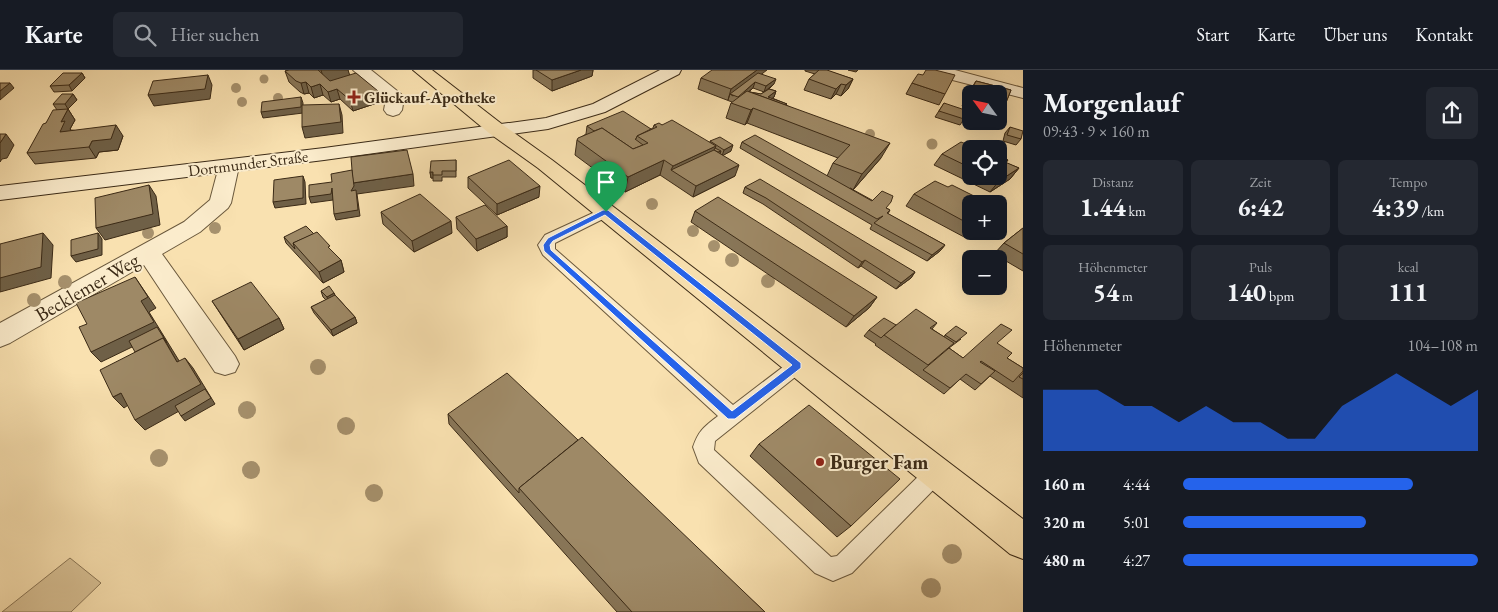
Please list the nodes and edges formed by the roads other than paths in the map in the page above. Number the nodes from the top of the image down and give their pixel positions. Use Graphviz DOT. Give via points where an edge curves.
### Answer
graph roads {
  1 [pos="361,70"];
  2 [pos="421,70"];
  3 [pos="674,70"];
  4 [pos="935,70"];
  5 [pos="1023,93"];
  6 [pos="393,110"];
  7 [pos="496,129"];
  8 [pos="229,166"];
  9 [pos="0,193"];
  10 [pos="606,212"];
  11 [pos="148,252"];
  12 [pos="0,336"];
  13 [pos="226,364"];
  14 [pos="798,365"];
  15 [pos="732,416"];
  16 [pos="936,474"];
  17 [pos="1023,542"];
  1 -- 6 [label="main road" via="396,98"];
  2 -- 7 [label="main road"];
  3 -- 7 [label="main road, Dortmunder Straße" via="599,108 548,122"];
  4 -- 5 [label="main road"];
  7 -- 8 [label="main road, Dortmunder Straße"];
  7 -- 10 [label="main road"];
  8 -- 9 [label="main road, Dortmunder Straße"];
  8 -- 11 [label="main road, Becklemer Weg" via="220,203 192,227"];
  10 -- 14 [label="main road"];
  10 -- 15 [label="lane" via="550,239 546,245 548,251"];
  11 -- 12 [label="main road, Becklemer Weg"];
  11 -- 13 [label="main road, Becklemer Weg"];
  14 -- 15 [label="lane"];
  14 -- 16 [label="main road"];
  15 -- 16 [label="lane" via="707,436 703,447 706,456 823,565 833,569 844,565"];
  16 -- 17 [label="main road"];
}
